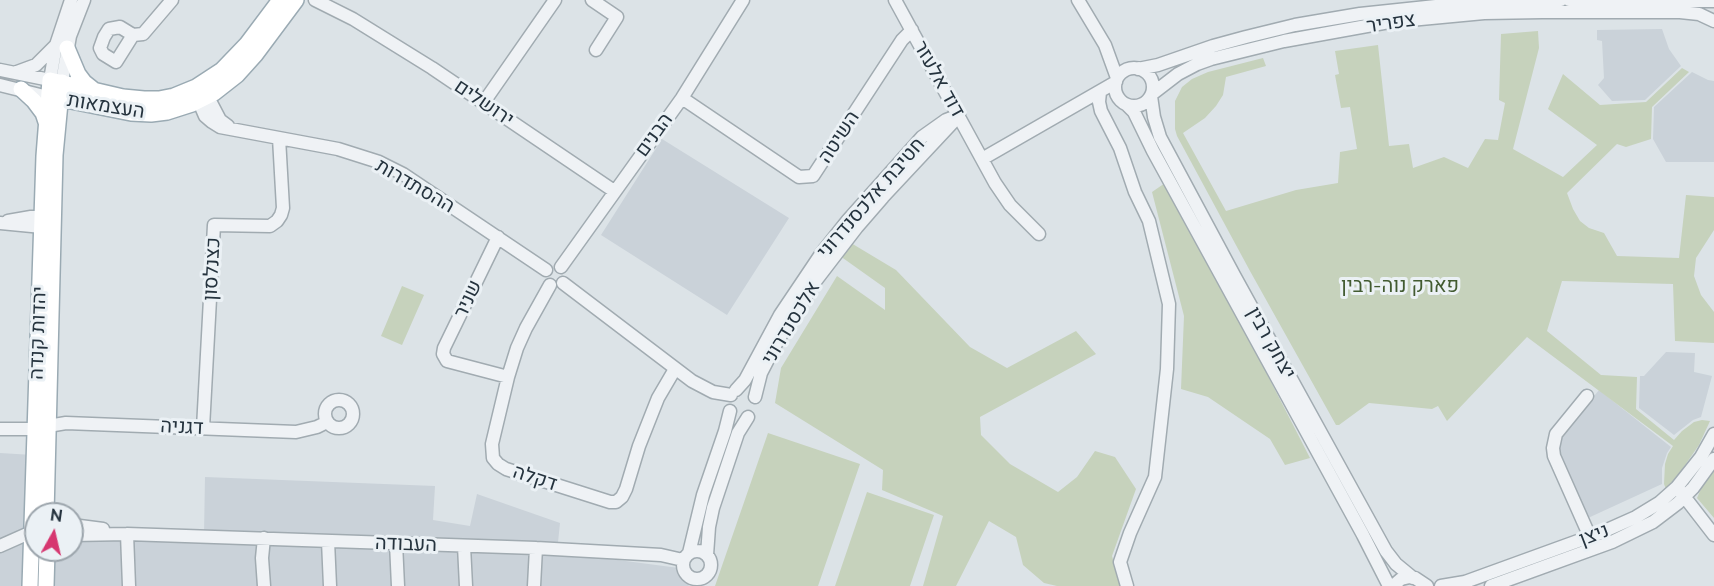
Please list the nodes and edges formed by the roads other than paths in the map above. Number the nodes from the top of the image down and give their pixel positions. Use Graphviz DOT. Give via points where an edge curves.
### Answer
graph roads {
  1 [pos="71,0"];
  2 [pos="84,0"];
  3 [pos="172,0"];
  4 [pos="280,0"];
  5 [pos="296,0"];
  6 [pos="315,0"];
  7 [pos="331,0"];
  8 [pos="555,0"];
  9 [pos="592,0"];
  10 [pos="743,0"];
  11 [pos="895,0"];
  12 [pos="1078,0"];
  13 [pos="1560,0"];
  14 [pos="1569,0"];
  15 [pos="1714,1"];
  16 [pos="353,19"];
  17 [pos="1714,21"];
  18 [pos="912,30"];
  19 [pos="133,35"];
  20 [pos="1104,45"];
  21 [pos="62,46"];
  22 [pos="596,50"];
  23 [pos="1137,69"];
  24 [pos="0,70"];
  25 [pos="15,72"];
  26 [pos="1117,80"];
  27 [pos="56,81"];
  28 [pos="0,85"];
  29 [pos="21,90"];
  30 [pos="94,90"];
  31 [pos="201,95"];
  32 [pos="1151,95"];
  33 [pos="1099,97"];
  34 [pos="54,98"];
  35 [pos="682,98"];
  36 [pos="484,102"];
  37 [pos="1126,104"];
  38 [pos="959,115"];
  39 [pos="46,122"];
  40 [pos="279,138"];
  41 [pos="982,159"];
  42 [pos="614,191"];
  43 [pos="883,197"];
  44 [pos="46,222"];
  45 [pos="0,223"];
  46 [pos="1039,234"];
  47 [pos="498,237"];
  48 [pos="561,267"];
  49 [pos="546,270"];
  50 [pos="563,283"];
  51 [pos="550,285"];
  52 [pos="675,369"];
  53 [pos="508,377"];
  54 [pos="1587,396"];
  55 [pos="755,397"];
  56 [pos="731,401"];
  57 [pos="748,417"];
  58 [pos="327,422"];
  59 [pos="41,427"];
  60 [pos="203,428"];
  61 [pos="0,429"];
  62 [pos="1714,434"];
  63 [pos="1714,459"];
  64 [pos="1681,492"];
  65 [pos="37,502"];
  66 [pos="45,502"];
  67 [pos="84,526"];
  68 [pos="128,534"];
  69 [pos="84,535"];
  70 [pos="1714,535"];
  71 [pos="24,536"];
  72 [pos="1590,537"];
  73 [pos="264,538"];
  74 [pos="328,541"];
  75 [pos="396,543"];
  76 [pos="0,546"];
  77 [pos="464,546"];
  78 [pos="536,548"];
  79 [pos="707,555"];
  80 [pos="686,556"];
  81 [pos="32,562"];
  82 [pos="47,562"];
  83 [pos="1413,578"];
  84 [pos="693,582"];
  85 [pos="30,586"];
  86 [pos="46,586"];
  87 [pos="129,586"];
  88 [pos="264,586"];
  89 [pos="330,586"];
  90 [pos="398,586"];
  91 [pos="466,586"];
  92 [pos="534,586"];
  93 [pos="1127,586"];
  94 [pos="1391,586"];
  95 [pos="1433,586"];
  96 [pos="1491,586"];
  1 -- 21 [label="street"];
  2 -- 21 [label="street"];
  3 -- 19 [label="street" via="143,34"];
  4 -- 31 [label="main road, העצמאות"];
  5 -- 31 [label="main road, העצמאות" via="246,66 229,81"];
  6 -- 16 [label="street, ירושלים"];
  7 -- 16 [label="street, ירושלים"];
  8 -- 36 [label="street"];
  9 -- 22 [label="street" via="617,17"];
  10 -- 35 [label="street, הבנים"];
  11 -- 18 [label="street, דוד אלעזר"];
  12 -- 20 [label="street"];
  13 -- 23 [label="street, צפריר" via="1464,3 1360,14 1246,37 1158,66"];
  14 -- 15 [label="street"];
  16 -- 36 [label="street, ירושלים"];
  17 -- 32 [label="street, צפריר" via="1680,12 1570,12 1484,13 1389,22 1211,59 1178,74"];
  18 -- 35 [label="street, השיטה" via="813,176 800,177"];
  18 -- 38 [label="street, דוד אלעזר"];
  20 -- 23 [label="street"];
  20 -- 26 [label="street"];
  21 -- 25 [label="street" via="36,64"];
  21 -- 27 [label="street"];
  21 -- 30 [label="main road" via="78,74"];
  23 -- 26 [label="street" via="1124,71"];
  23 -- 32 [label="street" via="1151,78"];
  24 -- 25 [label="street"];
  25 -- 27 [label="street"];
  26 -- 33 [label="street"];
  26 -- 37 [label="street" via="1116,94"];
  27 -- 30 [label="main road, העצמאות"];
  27 -- 34 [label="main road, יהדות קנדה"];
  28 -- 29 [label="street"];
  29 -- 34 [label="street"];
  29 -- 39 [label="main road" via="34,100"];
  30 -- 31 [label="main road, העצמאות" via="144,99"];
  31 -- 34 [label="main road, העצמאות" via="181,109 151,114"];
  31 -- 40 [label="street, ההסתדרות" via="205,116 220,127"];
  32 -- 37 [label="street" via="1145,103"];
  32 -- 83 [label="street, יצחק רבין" via="1160,137 1233,275 1386,551"];
  33 -- 37 [label="street"];
  33 -- 41 [label="street"];
  33 -- 93 [label="street" via="1101,111 1149,221 1169,304 1167,369 1155,477 1120,562"];
  34 -- 39 [label="main road, יהדות קנדה"];
  34 -- 44 [label="main road, יהדות קנדה" via="56,145"];
  35 -- 42 [label="street, הבנים"];
  36 -- 42 [label="street, ירושלים"];
  37 -- 94 [label="street, יצחק רבין" via="1134,112"];
  38 -- 41 [label="street, דוד אלעזר"];
  38 -- 43 [label="street, חטיבת אלכסנדרוני"];
  38 -- 56 [label="street, חטיבת אלכסנדרוני" via="922,137 848,220 780,315"];
  39 -- 44 [label="main road, יהדות קנדה"];
  40 -- 47 [label="street, ההסתדרות" via="338,149 379,162"];
  40 -- 60 [label="street, כצנלסון" via="283,208 278,221 270,226 214,225"];
  41 -- 46 [label="street, דוד אלעזר" via="1010,205"];
  42 -- 48 [label="street, הבנים"];
  43 -- 55 [label="street, אלכסנדרוני" via="830,261 789,321 761,373"];
  44 -- 45 [label="street" via="22,218"];
  44 -- 59 [label="main road, יהדות קנדה"];
  47 -- 49 [label="street, ההסתדרות"];
  47 -- 53 [label="street, שניר" via="443,354 447,361"];
  48 -- 49 [label="street" via="553,265"];
  48 -- 50 [label="street" via="566,274"];
  49 -- 51 [label="street" via="545,278"];
  50 -- 51 [label="street"];
  50 -- 52 [label="street"];
  51 -- 53 [label="street, דקלה" via="526,328"];
  52 -- 53 [label="street, דקלה" via="651,413 622,497 616,502 498,464 493,458 492,444"];
  52 -- 56 [label="street" via="709,395"];
  54 -- 72 [label="street" via="1556,434 1553,448"];
  55 -- 56 [label="street" via="745,389"];
  55 -- 57 [label="street" via="755,411"];
  56 -- 57 [label="street" via="740,418"];
  56 -- 80 [label="street, חטיבת אלכסנדרוני"];
  57 -- 79 [label="street" via="738,433 712,508"];
  58 -- 60 [label="street, דגניה" via="296,432"];
  59 -- 60 [label="street, דגניה" via="77,423"];
  59 -- 61 [label="street, דגניה"];
  59 -- 65 [label="main road, יהדות קנדה"];
  59 -- 66 [label="main road, יהדות קנדה"];
  62 -- 64 [label="street, ניצן"];
  63 -- 64 [label="street, ניצן" via="1698,482"];
  64 -- 70 [label="street"];
  64 -- 72 [label="street, ניצן" via="1636,518"];
  64 -- 96 [label="street, ניצן" via="1667,512 1625,536"];
  67 -- 68 [label="street, העבודה"];
  68 -- 69 [label="street, העבודה"];
  68 -- 73 [label="street, העבודה"];
  68 -- 87 [label="street"];
  71 -- 76 [label="street"];
  72 -- 95 [label="street, ניצן" via="1466,582"];
  73 -- 74 [label="street, העבודה"];
  73 -- 88 [label="street"];
  74 -- 75 [label="street, העבודה"];
  74 -- 89 [label="street"];
  75 -- 77 [label="street, העבודה"];
  75 -- 90 [label="street"];
  77 -- 78 [label="street, העבודה"];
  77 -- 91 [label="street"];
  78 -- 80 [label="street, העבודה"];
  78 -- 92 [label="street"];
  79 -- 80 [label="street" via="698,550"];
  79 -- 84 [label="street" via="710,572"];
  80 -- 84 [label="street" via="682,565"];
  81 -- 85 [label="main road, יהדות קנדה"];
  82 -- 86 [label="main road"];
  83 -- 94 [label="street" via="1404,578"];
  83 -- 95 [label="street, יצחק רבין"];
}
